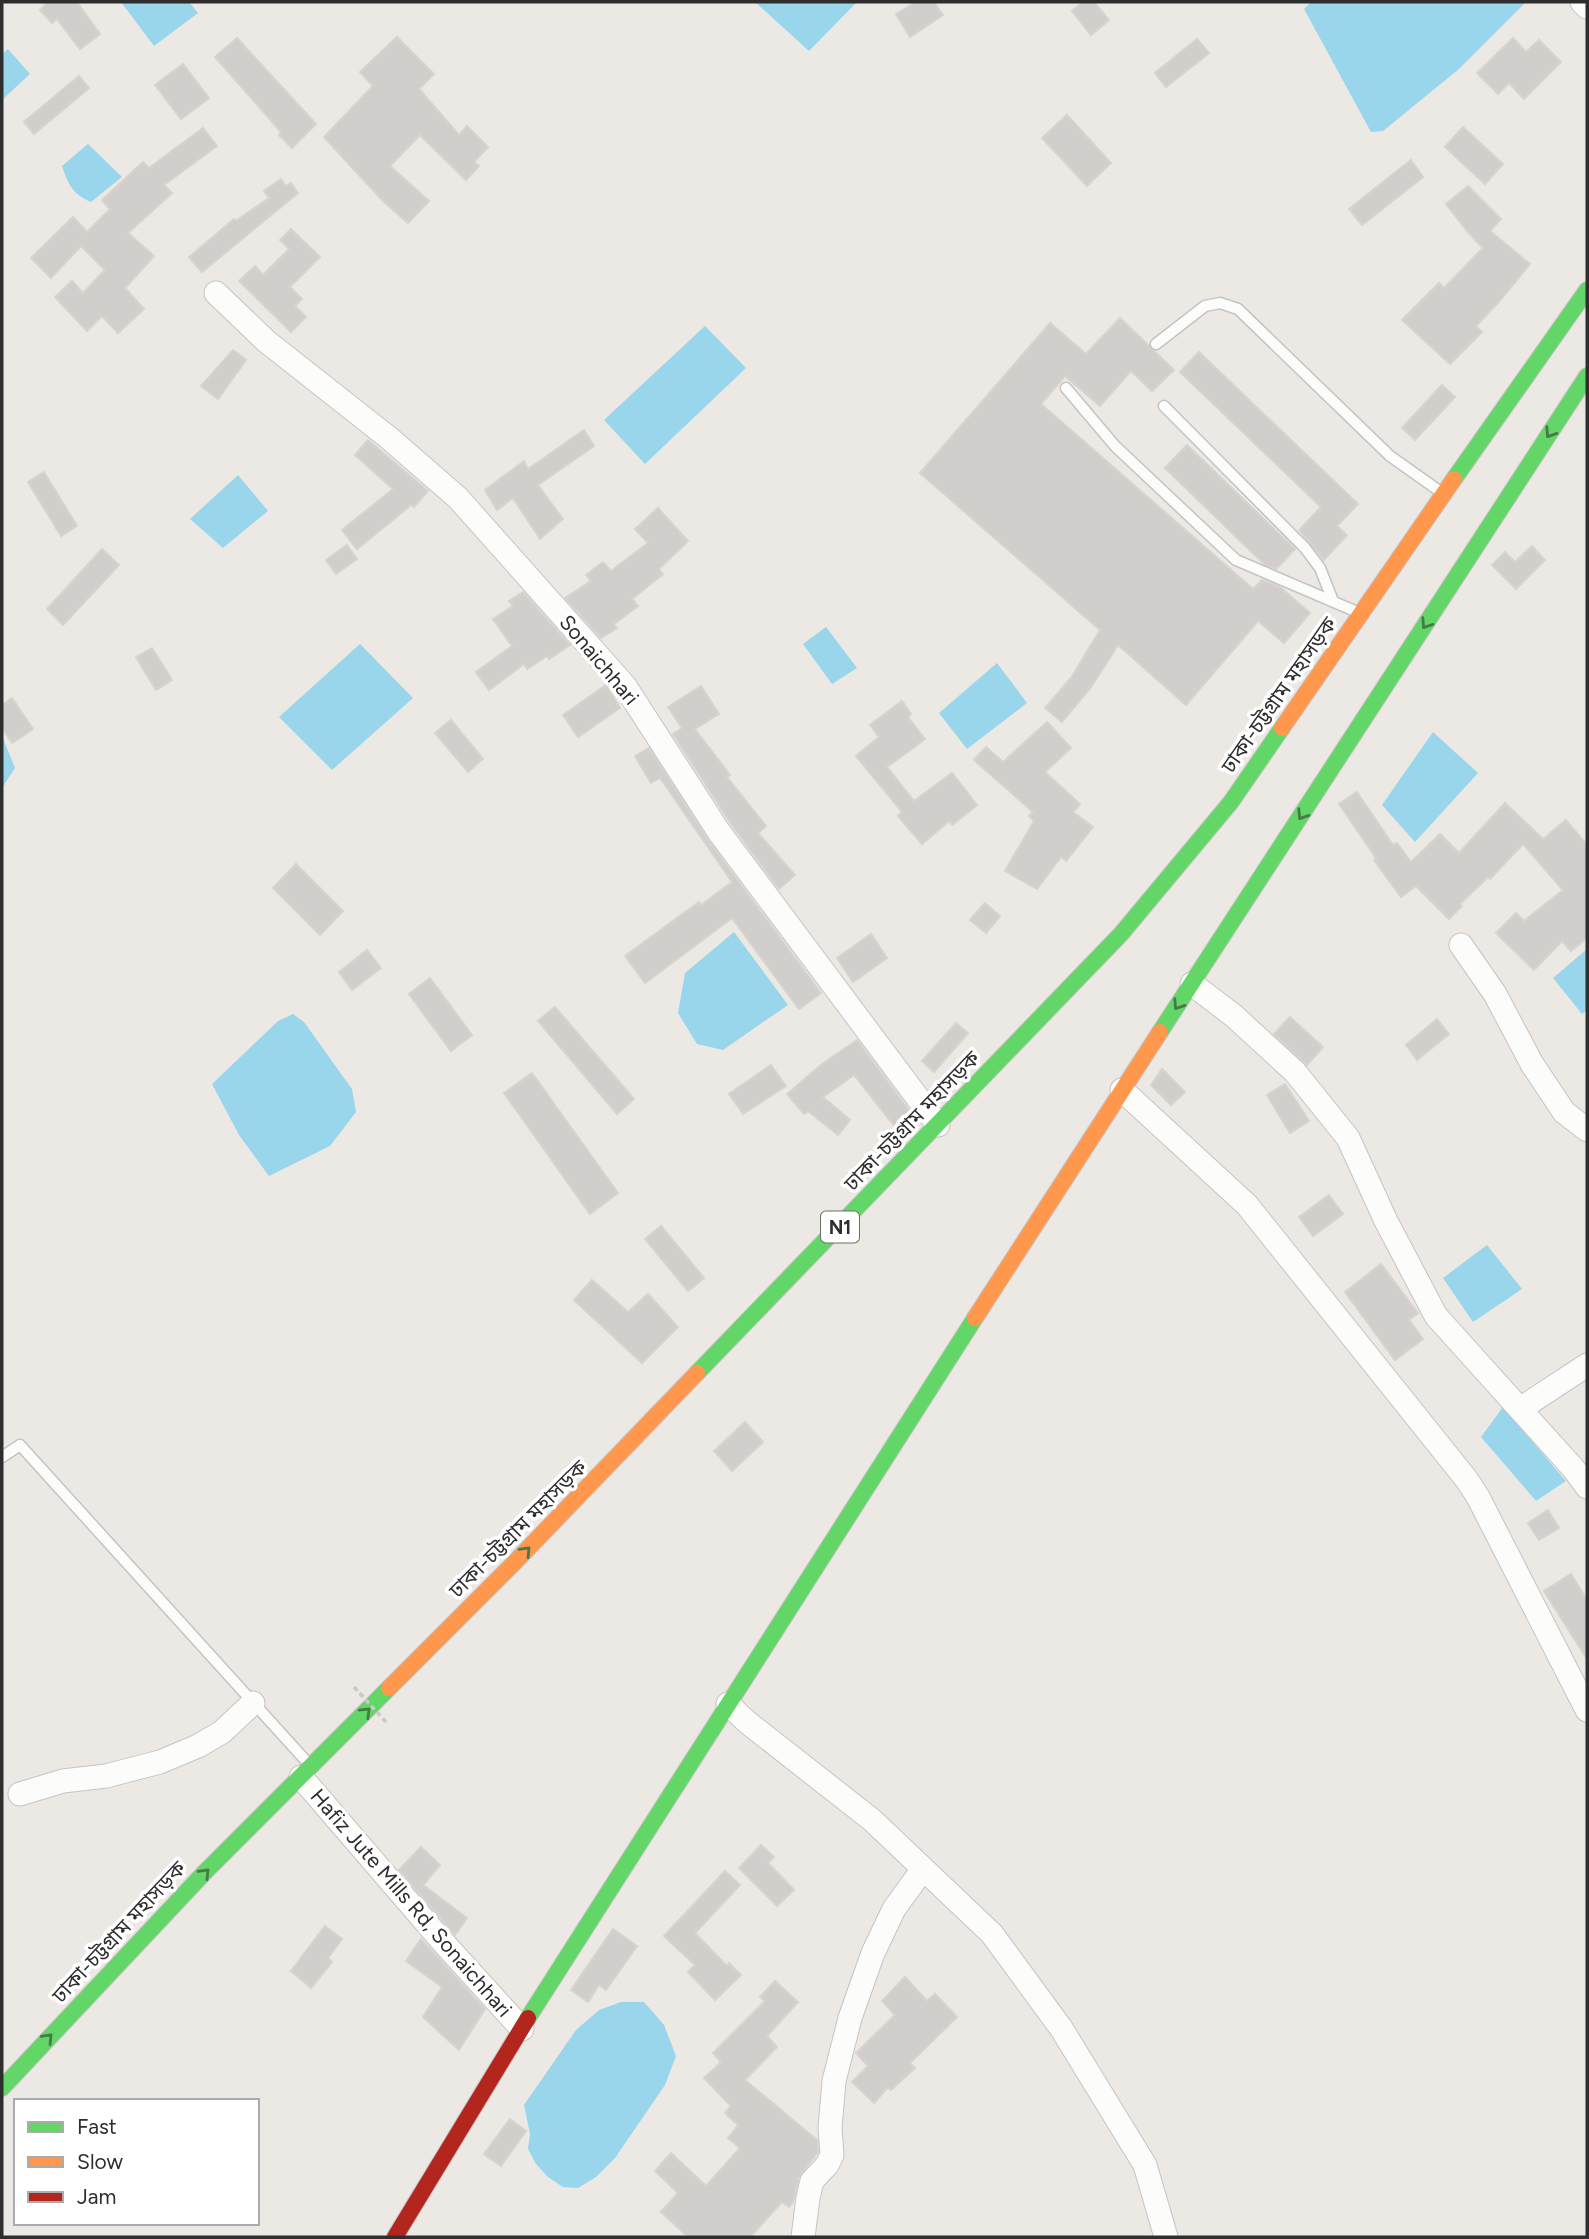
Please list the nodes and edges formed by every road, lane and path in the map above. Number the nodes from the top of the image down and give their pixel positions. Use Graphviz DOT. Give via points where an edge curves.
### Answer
graph roads {
  1 [pos="1582,2"];
  2 [pos="1587,7"];
  3 [pos="1587,290"];
  4 [pos="216,293"];
  5 [pos="1156,344"];
  6 [pos="1580,379"];
  7 [pos="1066,388"];
  8 [pos="1164,406"];
  9 [pos="1444,493"];
  10 [pos="1333,601"];
  11 [pos="1361,613"];
  12 [pos="1461,945"];
  13 [pos="1192,984"];
  14 [pos="1122,1090"];
  15 [pos="938,1125"];
  16 [pos="1587,1130"];
  17 [pos="1587,1365"];
  18 [pos="1520,1409"];
  19 [pos="2,1457"];
  20 [pos="1587,1487"];
  21 [pos="354,1687"];
  22 [pos="253,1703"];
  23 [pos="728,1704"];
  24 [pos="1587,1710"];
  25 [pos="386,1722"];
  26 [pos="306,1772"];
  27 [pos="20,1794"];
  28 [pos="923,1869"];
  29 [pos="522,2029"];
  30 [pos="2,2088"];
  31 [pos="395,2237"];
  32 [pos="803,2237"];
  33 [pos="1166,2237"];
  1 -- 2 [label="street"];
  3 -- 9 [label="highway, ঢাকা-চট্টগ্রাম মহাসড়ক / N1" via="1544,360"];
  4 -- 15 [label="street, Sonaichhari" via="266,341 458,498 625,686 719,832"];
  5 -- 9 [label="lane" via="1205,306 1220,303 1238,309 1390,456"];
  6 -- 13 [label="highway, one-way"];
  7 -- 10 [label="lane" via="1115,446 1236,560"];
  8 -- 10 [label="lane" via="1306,548"];
  9 -- 11 [label="highway, ঢাকা-চট্টগ্রাম মহাসড়ক / N1"];
  10 -- 11 [label="lane"];
  11 -- 15 [label="highway, ঢাকা-চট্টগ্রাম মহাসড়ক / N1" via="1231,802 1121,934"];
  12 -- 16 [label="street" via="1564,1112"];
  13 -- 14 [label="highway, one-way"];
  13 -- 18 [label="street" via="1295,1072 1348,1138 1436,1316"];
  14 -- 23 [label="highway"];
  14 -- 24 [label="street" via="1247,1205 1467,1480"];
  26 -- 15 [label="highway, ঢাকা-চট্টগ্রাম মহাসড়ক / N1, one-way"];
  17 -- 18 [label="street"];
  18 -- 20 [label="street"];
  19 -- 22 [label="lane" via="20,1445"];
  21 -- 25 [label="path, bridge"];
  22 -- 26 [label="lane"];
  22 -- 27 [label="street" via="222,1732 160,1762"];
  23 -- 28 [label="street" via="872,1820"];
  23 -- 29 [label="highway"];
  26 -- 29 [label="street, Hafiz Jute Mills Rd, Sonaichhari" via="442,1941"];
  30 -- 26 [label="highway, ঢাকা-চট্টগ্রাম মহাসড়ক / N1, one-way"];
  28 -- 32 [label="street" via="894,1909 850,2018 834,2081 832,2155 812,2181"];
  28 -- 33 [label="street" via="992,1934 1061,2028 1145,2165"];
  29 -- 31 [label="highway"];
}
